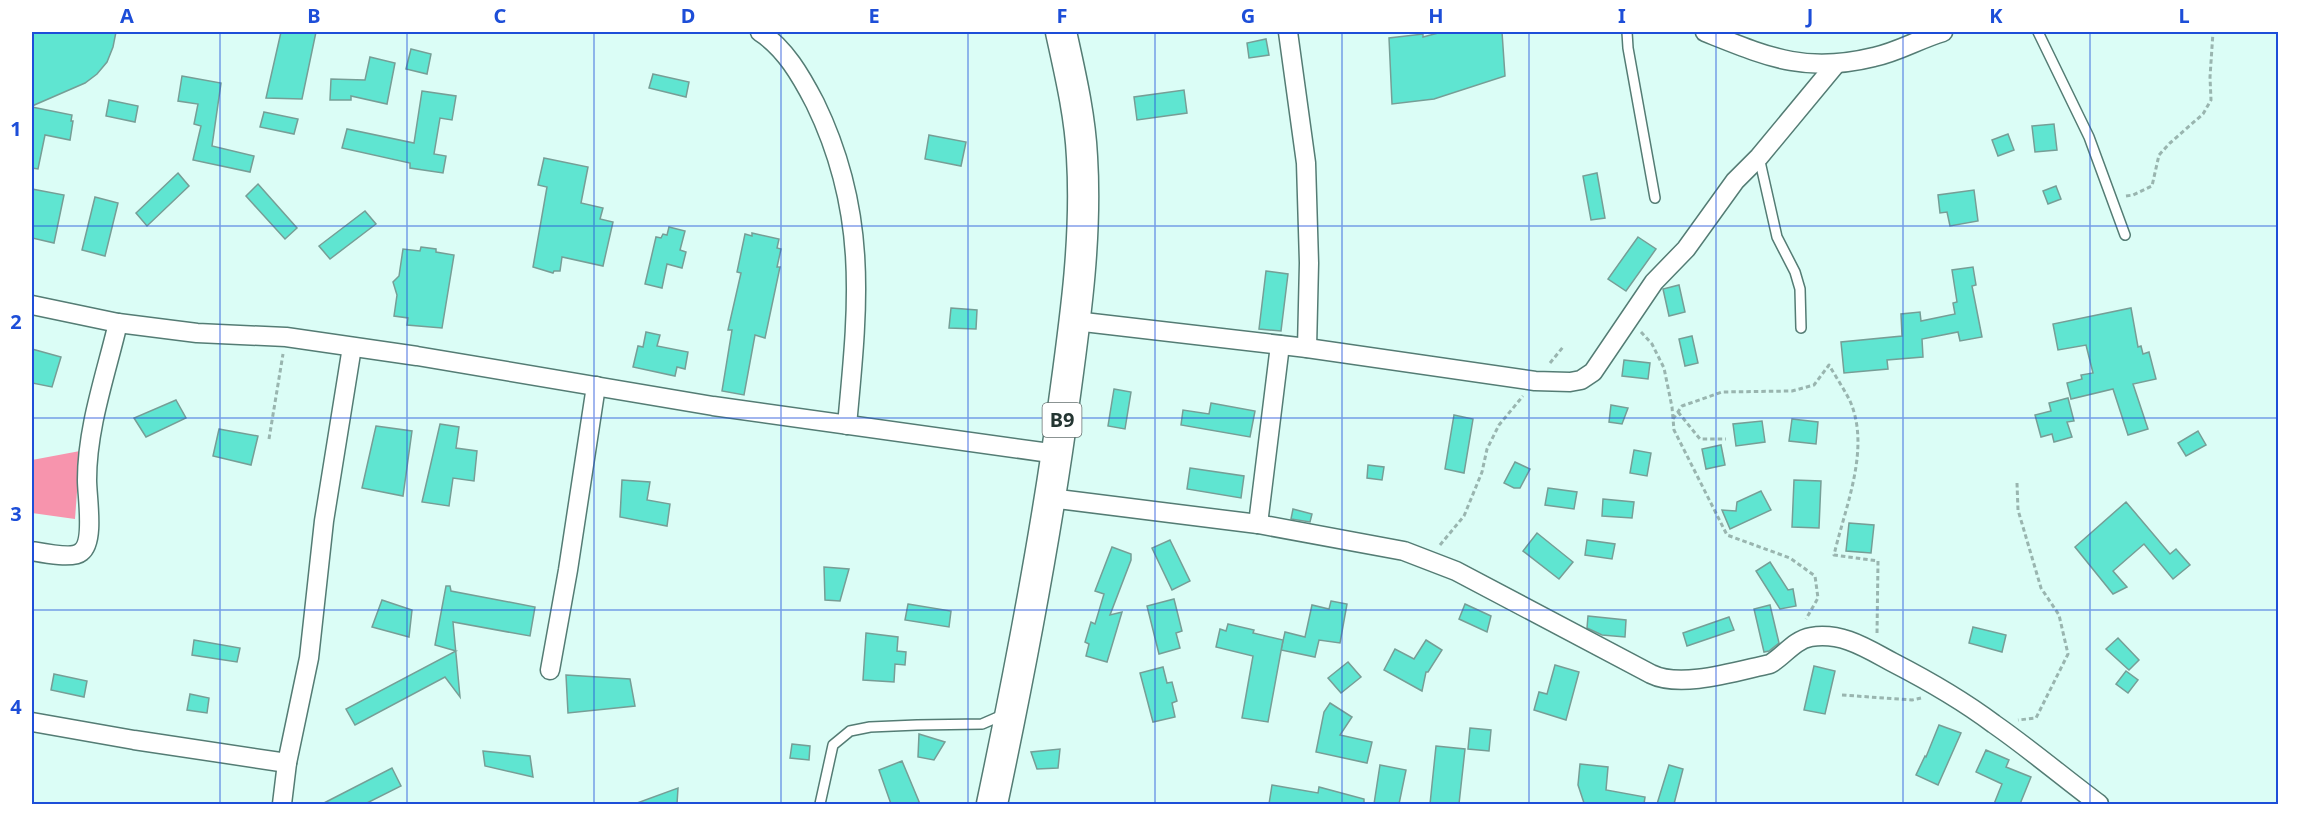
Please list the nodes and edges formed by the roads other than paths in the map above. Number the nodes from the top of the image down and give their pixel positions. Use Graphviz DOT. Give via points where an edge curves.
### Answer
graph roads {
  1 [pos="760,32"];
  2 [pos="1061,32"];
  3 [pos="1288,32"];
  4 [pos="1627,32"];
  5 [pos="1705,32"];
  6 [pos="2038,32"];
  7 [pos="1936,33"];
  8 [pos="1836,64"];
  9 [pos="1759,157"];
  10 [pos="1655,198"];
  11 [pos="2125,235"];
  12 [pos="32,305"];
  13 [pos="1075,321"];
  14 [pos="118,323"];
  15 [pos="1802,328"];
  16 [pos="1280,345"];
  17 [pos="352,346"];
  18 [pos="1307,348"];
  19 [pos="596,386"];
  20 [pos="847,425"];
  21 [pos="1057,454"];
  22 [pos="1050,498"];
  23 [pos="1258,524"];
  24 [pos="32,552"];
  25 [pos="550,670"];
  26 [pos="1012,711"];
  27 [pos="32,722"];
  28 [pos="287,763"];
  29 [pos="282,804"];
  30 [pos="820,804"];
  31 [pos="992,804"];
  32 [pos="2099,804"];
  1 -- 20 [label="street" via="772,39 807,87 827,128 845,182 856,254"];
  2 -- 13 [label="highway, B9" via="1082,155 1084,201"];
  3 -- 18 [label="street" via="1306,163"];
  4 -- 10 [label="lane"];
  5 -- 8 [label="street" via="1761,55 1795,63"];
  6 -- 11 [label="lane" via="2088,137"];
  7 -- 8 [label="street" via="1910,46"];
  8 -- 9 [label="street"];
  9 -- 15 [label="lane" via="1777,237 1800,289"];
  9 -- 18 [label="street" via="1735,182 1686,249 1654,282 1593,372 1581,380 1535,381"];
  12 -- 14 [label="street"];
  13 -- 16 [label="street"];
  13 -- 21 [label="highway, B9"];
  14 -- 17 [label="street"];
  14 -- 24 [label="street" via="91,433 86,547 73,555"];
  16 -- 18 [label="street"];
  16 -- 23 [label="street"];
  17 -- 19 [label="street"];
  17 -- 28 [label="street" via="328,491 309,658"];
  19 -- 20 [label="street"];
  19 -- 25 [label="street"];
  20 -- 21 [label="street"];
  21 -- 22 [label="highway, B9"];
  22 -- 23 [label="street"];
  22 -- 26 [label="highway, B9"];
  23 -- 32 [label="street" via="1382,546 1426,559 1660,678 1700,678 1748,669 1770,664 1797,642 1810,638 1846,639 1946,692"];
  26 -- 30 [label="lane" via="982,724 850,731 833,745"];
  26 -- 31 [label="highway, B9"];
  27 -- 28 [label="street"];
  28 -- 29 [label="street"];
}
